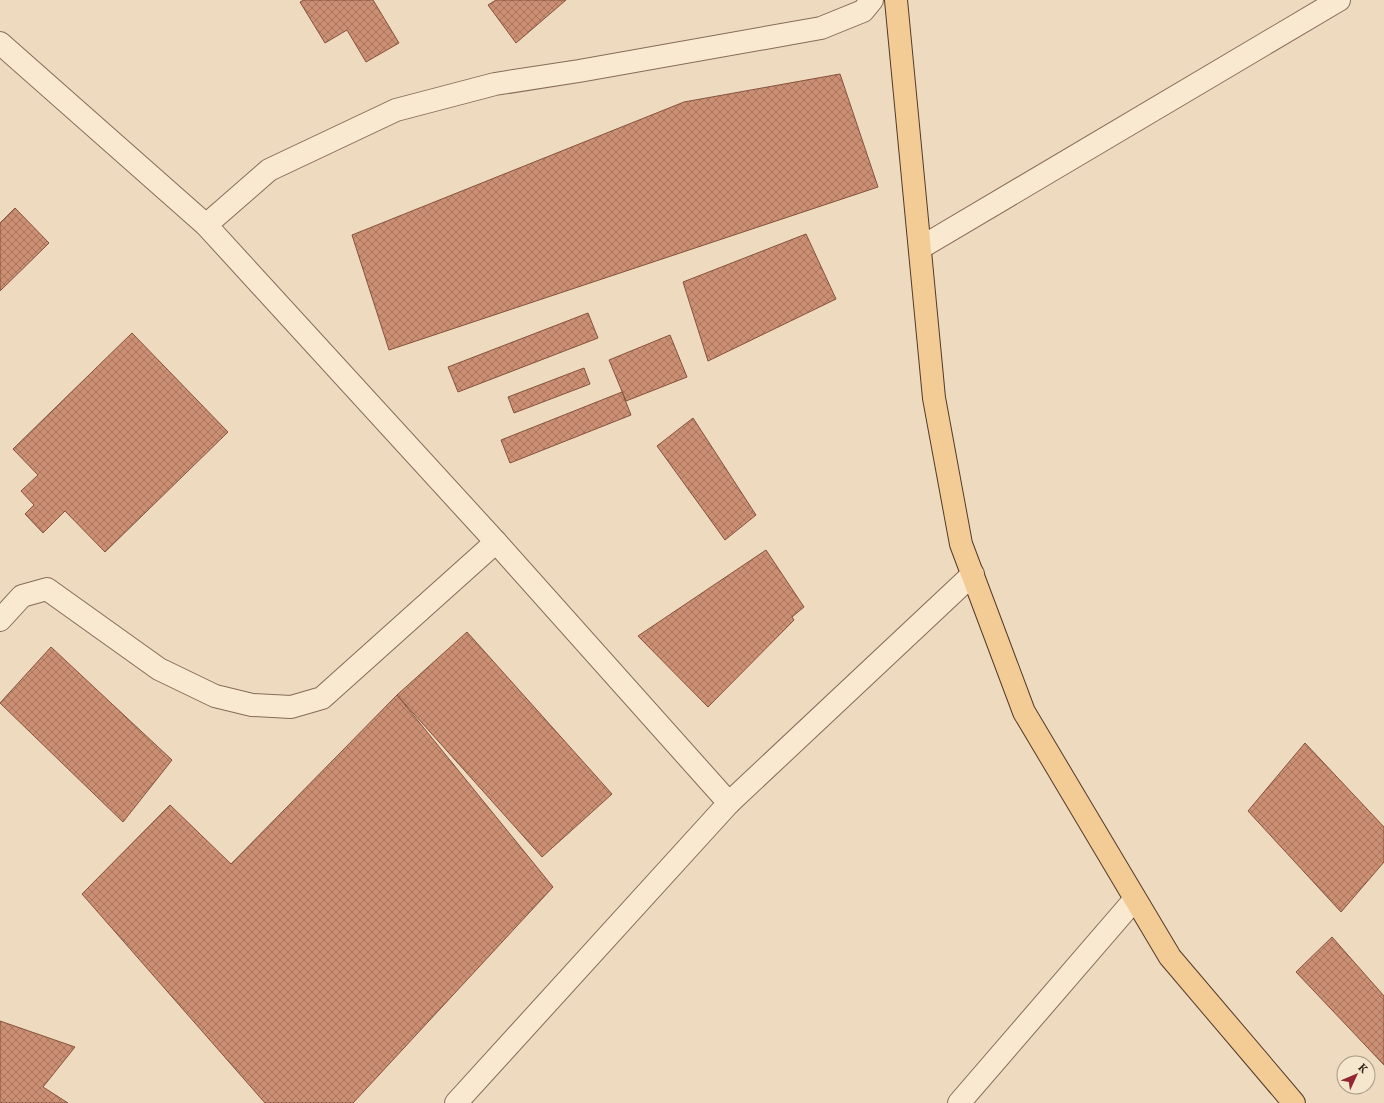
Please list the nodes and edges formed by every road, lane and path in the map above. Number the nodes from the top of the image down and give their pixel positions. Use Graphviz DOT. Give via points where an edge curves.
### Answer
graph roads {
  1 [pos="872,0"];
  2 [pos="896,0"];
  3 [pos="1339,0"];
  4 [pos="0,43"];
  5 [pos="206,225"];
  6 [pos="920,248"];
  7 [pos="496,542"];
  8 [pos="973,574"];
  9 [pos="0,620"];
  10 [pos="729,803"];
  11 [pos="1135,898"];
  12 [pos="456,1103"];
  13 [pos="959,1103"];
  14 [pos="1294,1103"];
  1 -- 5 [label="street" via="863,11 821,28 496,84 396,110 270,170"];
  2 -- 6 [label="main road"];
  3 -- 6 [label="street"];
  4 -- 5 [label="street"];
  5 -- 7 [label="street"];
  6 -- 8 [label="main road" via="934,398 961,544"];
  7 -- 9 [label="street" via="322,698 291,707 252,704 215,696 159,669 47,588 22,596"];
  7 -- 10 [label="street"];
  8 -- 10 [label="street"];
  8 -- 11 [label="main road" via="1024,712"];
  10 -- 12 [label="street"];
  11 -- 13 [label="street"];
  11 -- 14 [label="main road" via="1170,957"];
}
